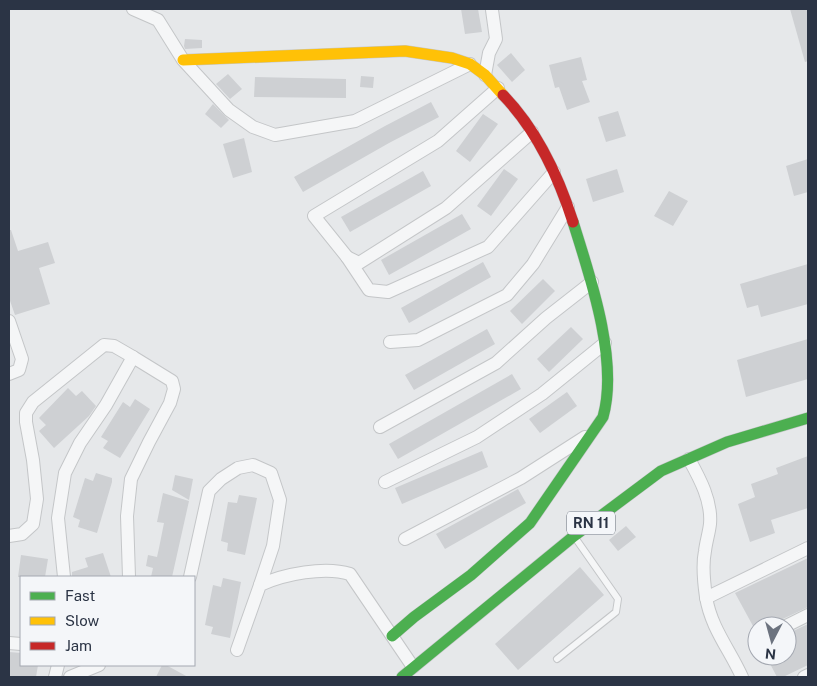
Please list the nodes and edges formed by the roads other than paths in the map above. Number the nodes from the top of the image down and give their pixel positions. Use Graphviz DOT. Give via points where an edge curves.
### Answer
graph roads {
  1 [pos="133,9"];
  2 [pos="492,10"];
  3 [pos="183,60"];
  4 [pos="470,64"];
  5 [pos="484,75"];
  6 [pos="498,88"];
  7 [pos="532,132"];
  8 [pos="554,172"];
  9 [pos="568,207"];
  10 [pos="347,257"];
  11 [pos="592,282"];
  12 [pos="9,321"];
  13 [pos="390,342"];
  14 [pos="605,343"];
  15 [pos="133,357"];
  16 [pos="9,374"];
  17 [pos="808,418"];
  18 [pos="380,427"];
  19 [pos="591,433"];
  20 [pos="689,459"];
  21 [pos="385,482"];
  22 [pos="9,536"];
  23 [pos="574,536"];
  24 [pos="405,539"];
  25 [pos="808,548"];
  26 [pos="64,576"];
  27 [pos="129,576"];
  28 [pos="190,576"];
  29 [pos="260,585"];
  30 [pos="706,598"];
  31 [pos="392,636"];
  32 [pos="237,650"];
  33 [pos="556,659"];
  34 [pos="98,666"];
  35 [pos="414,667"];
  36 [pos="808,675"];
  37 [pos="70,677"];
  38 [pos="402,677"];
  39 [pos="742,677"];
  40 [pos="804,677"];
  1 -- 3 [label="street" via="158,20"];
  2 -- 5 [label="street" via="496,40"];
  3 -- 4 [label="street" via="405,51"];
  3 -- 4 [label="street" via="230,110 253,127 275,135 356,121"];
  4 -- 5 [label="street"];
  5 -- 6 [label="street"];
  6 -- 7 [label="street" via="519,111"];
  6 -- 10 [label="street" via="438,141 314,216"];
  7 -- 8 [label="street"];
  7 -- 10 [label="street" via="446,208 359,263"];
  8 -- 9 [label="street"];
  8 -- 10 [label="street" via="488,247 388,292 369,290"];
  9 -- 11 [label="street"];
  9 -- 13 [label="street" via="533,264 507,294 418,340"];
  11 -- 14 [label="street"];
  11 -- 18 [label="street" via="496,363"];
  12 -- 16 [label="street" via="22,359 20,370"];
  14 -- 19 [label="street" via="608,400 603,417"];
  14 -- 21 [label="street" via="542,394 477,437"];
  15 -- 22 [label="street" via="114,346 104,345 33,402 26,413 26,422 37,499 32,524 22,534"];
  15 -- 26 [label="street" via="65,473 58,518"];
  15 -- 27 [label="street" via="172,381 174,389 131,479 127,516"];
  17 -- 20 [label="street, RN 11" via="727,442"];
  19 -- 24 [label="street" via="521,478"];
  19 -- 31 [label="street" via="530,523 471,575"];
  20 -- 23 [label="street, RN 11" via="660,472"];
  20 -- 30 [label="street" via="709,505 710,524 704,553"];
  23 -- 33 [label="lane" via="618,599 616,612"];
  23 -- 35 [label="street, RN 11"];
  25 -- 30 [label="street"];
  28 -- 29 [label="street" via="210,492 221,478 238,468 253,465 271,473 280,500 273,546"];
  29 -- 31 [label="street" via="308,572 338,570 350,574"];
  29 -- 32 [label="street"];
  30 -- 39 [label="street" via="714,626"];
  31 -- 35 [label="street"];
  34 -- 37 [label="street"];
  35 -- 38 [label="street, RN 11"];
  36 -- 40 [label="street"];
}
